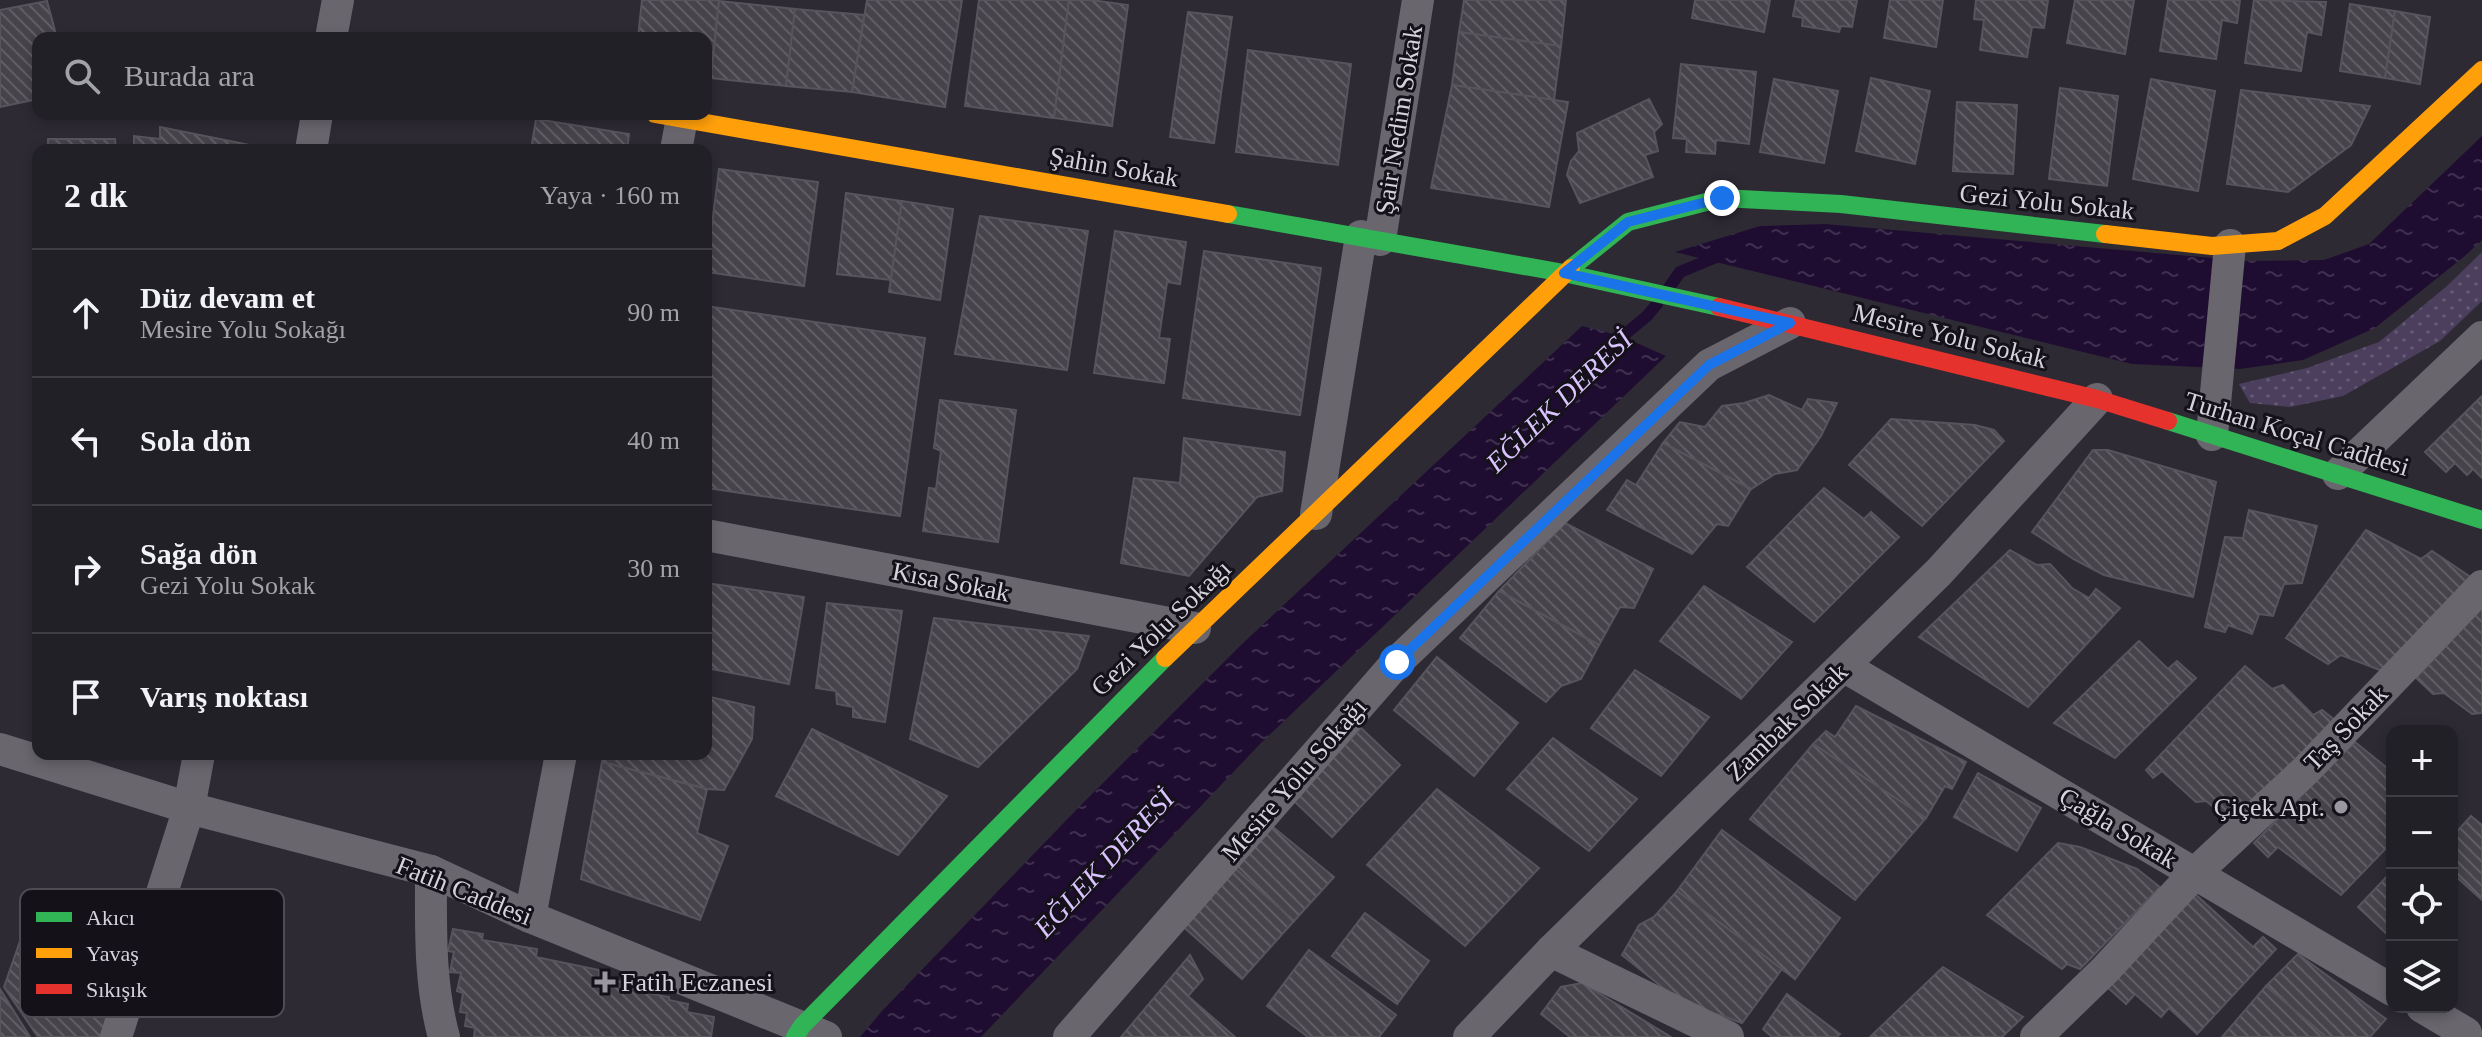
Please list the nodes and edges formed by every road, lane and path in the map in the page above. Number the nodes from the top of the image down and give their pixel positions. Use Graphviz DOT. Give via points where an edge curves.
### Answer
graph roads {
  1 [pos="338,0"];
  2 [pos="1418,0"];
  3 [pos="332,32"];
  4 [pos="2482,70"];
  5 [pos="316,120"];
  6 [pos="669,120"];
  7 [pos="691,120"];
  8 [pos="312,144"];
  9 [pos="675,144"];
  10 [pos="1370,238"];
  11 [pos="2230,245"];
  12 [pos="1564,273"];
  13 [pos="1790,323"];
  14 [pos="2482,337"];
  15 [pos="2097,399"];
  16 [pos="2212,435"];
  17 [pos="2338,474"];
  18 [pos="1316,514"];
  19 [pos="2482,520"];
  20 [pos="712,536"];
  21 [pos="2482,586"];
  22 [pos="1195,628"];
  23 [pos="1845,667"];
  24 [pos="0,749"];
  25 [pos="32,759"];
  26 [pos="35,760"];
  27 [pos="198,760"];
  28 [pos="560,760"];
  29 [pos="189,808"];
  30 [pos="431,871"];
  31 [pos="2195,873"];
  32 [pos="163,889"];
  33 [pos="530,917"];
  34 [pos="1551,951"];
  35 [pos="2386,986"];
  36 [pos="2436,1013"];
  37 [pos="122,1017"];
  38 [pos="2470,1028"];
  39 [pos="807,1033"];
  40 [pos="116,1037"];
  41 [pos="444,1037"];
  42 [pos="1069,1037"];
  43 [pos="1469,1037"];
  44 [pos="1728,1037"];
  45 [pos="2036,1037"];
  1 -- 3 [label="street"];
  2 -- 10 [label="street, Şair Nedim Sokak"];
  4 -- 11 [label="street, Gezi Yolu Sokak" via="2325,216 2278,241"];
  5 -- 8 [label="street"];
  6 -- 9 [label="street"];
  7 -- 10 [label="street, Şahin Sokak"];
  10 -- 12 [label="street, Şahin Sokak"];
  10 -- 18 [label="street, Şair Nedim Sokak"];
  11 -- 12 [label="street, Gezi Yolu Sokak" via="1841,204 1722,198 1628,222"];
  11 -- 16 [label="street"];
  12 -- 13 [label="street, Mesire Yolu Sokak"];
  12 -- 18 [label="street, Gezi Yolu Sokağı"];
  13 -- 15 [label="street, Mesire Yolu Sokak"];
  13 -- 42 [label="street, Mesire Yolu Sokağı" via="1709,365 1397,662"];
  14 -- 17 [label="street"];
  15 -- 16 [label="street, Turhan Koçal Caddesi"];
  15 -- 23 [label="street, Zambak Sokak"];
  16 -- 17 [label="street, Turhan Koçal Caddesi"];
  17 -- 19 [label="street, Turhan Koçal Caddesi"];
  18 -- 22 [label="street, Gezi Yolu Sokağı"];
  20 -- 22 [label="street, Kısa Sokak"];
  21 -- 31 [label="street, Taş Sokak" via="2305,771"];
  22 -- 39 [label="street, Gezi Yolu Sokağı"];
  23 -- 31 [label="street, Çağla Sokak"];
  23 -- 34 [label="street, Zambak Sokak"];
  24 -- 25 [label="street, Fatih Caddesi"];
  26 -- 29 [label="street, Fatih Caddesi"];
  27 -- 29 [label="street"];
  28 -- 33 [label="street"];
  29 -- 30 [label="street, Fatih Caddesi"];
  29 -- 32 [label="street"];
  30 -- 33 [label="street, Fatih Caddesi"];
  30 -- 41 [label="street" via="435,1005"];
  31 -- 35 [label="street, Çağla Sokak"];
  31 -- 45 [label="street, Taş Sokak"];
  33 -- 39 [label="street, Fatih Caddesi"];
  34 -- 43 [label="street, Zambak Sokak"];
  34 -- 44 [label="street"];
  36 -- 38 [label="street"];
  37 -- 40 [label="street"];
}
